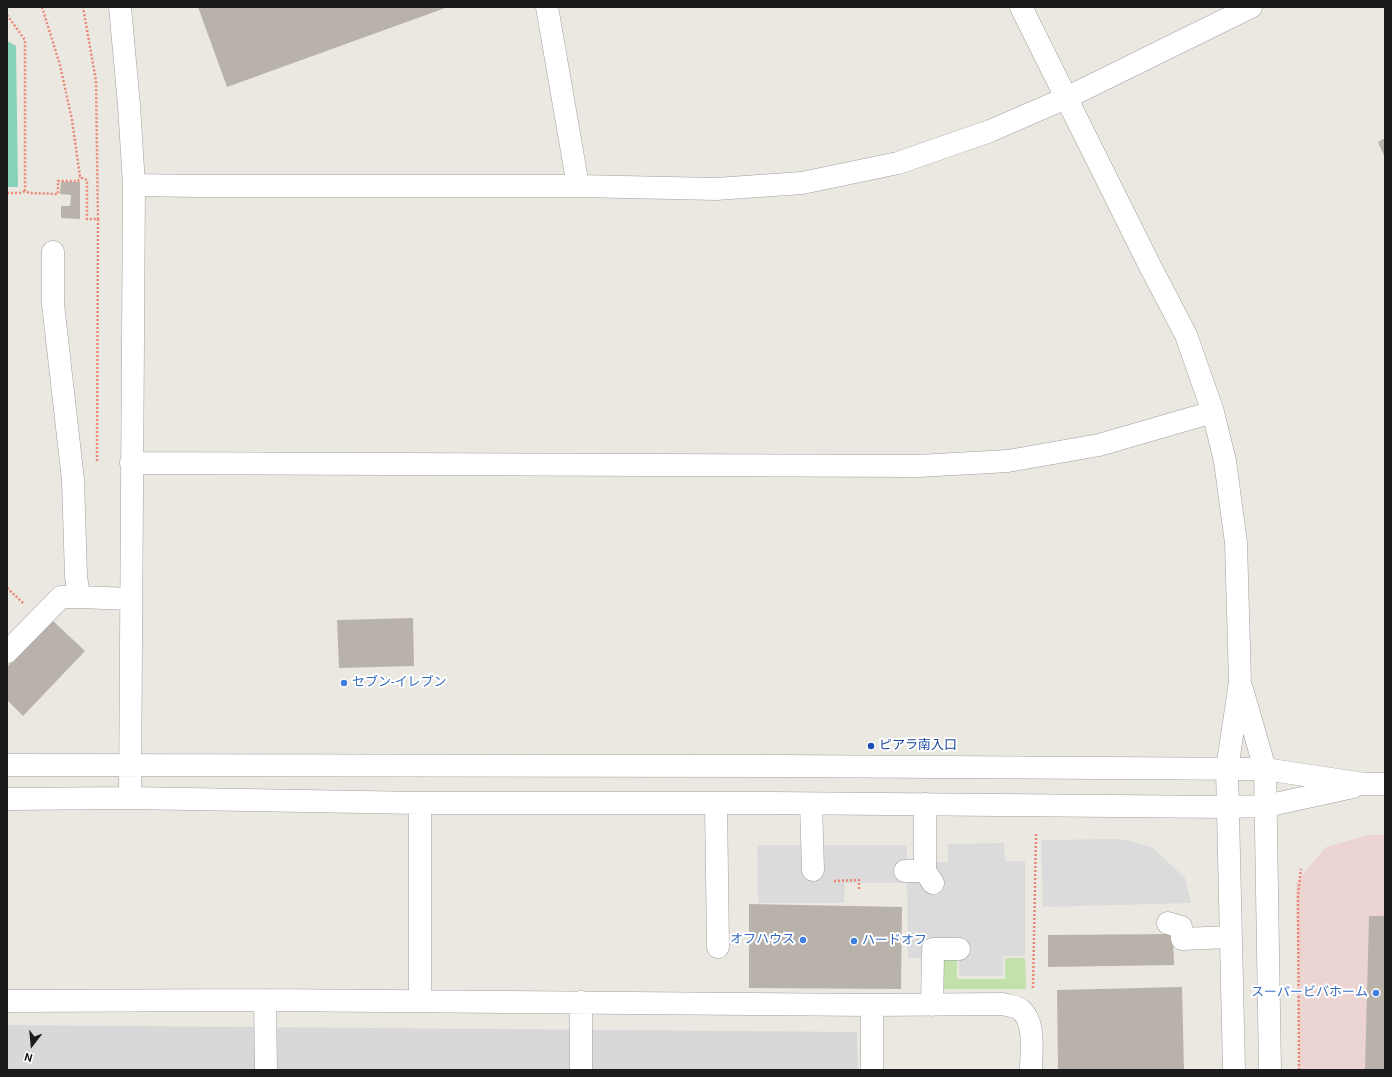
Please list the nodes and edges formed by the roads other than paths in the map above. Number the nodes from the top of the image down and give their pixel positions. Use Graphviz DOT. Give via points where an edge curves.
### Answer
graph roads {
  1 [pos="120,7"];
  2 [pos="547,7"];
  3 [pos="1021,7"];
  4 [pos="1251,7"];
  5 [pos="1066,98"];
  6 [pos="134,185"];
  7 [pos="578,186"];
  8 [pos="53,252"];
  9 [pos="1213,412"];
  10 [pos="131,463"];
  11 [pos="79,597"];
  12 [pos="131,598"];
  13 [pos="7,652"];
  14 [pos="1240,682"];
  15 [pos="131,764"];
  16 [pos="7,765"];
  17 [pos="1227,769"];
  18 [pos="1265,769"];
  19 [pos="1375,784"];
  20 [pos="130,798"];
  21 [pos="7,799"];
  22 [pos="420,803"];
  23 [pos="716,803"];
  24 [pos="811,804"];
  25 [pos="925,804"];
  26 [pos="1266,806"];
  27 [pos="1227,807"];
  28 [pos="813,870"];
  29 [pos="921,875"];
  30 [pos="1168,923"];
  31 [pos="1230,937"];
  32 [pos="718,947"];
  33 [pos="959,949"];
  34 [pos="265,1000"];
  35 [pos="7,1001"];
  36 [pos="420,1001"];
  37 [pos="581,1002"];
  38 [pos="872,1005"];
  39 [pos="932,1005"];
  40 [pos="266,1070"];
  41 [pos="580,1070"];
  42 [pos="872,1070"];
  43 [pos="1031,1070"];
  44 [pos="1234,1070"];
  45 [pos="1270,1070"];
  1 -- 6 [label="street"];
  2 -- 7 [label="street"];
  3 -- 5 [label="street"];
  4 -- 5 [label="street"];
  5 -- 7 [label="street" via="990,131 898,163 802,182 716,188"];
  5 -- 9 [label="street" via="1186,335"];
  6 -- 7 [label="street"];
  6 -- 10 [label="street"];
  8 -- 11 [label="street" via="53,304 73,480"];
  9 -- 10 [label="street" via="1084,448 1008,461 918,466"];
  9 -- 14 [label="street" via="1225,461 1236,543"];
  10 -- 12 [label="street"];
  11 -- 12 [label="street"];
  11 -- 13 [label="street" via="61,597"];
  12 -- 15 [label="street"];
  14 -- 17 [label="street"];
  14 -- 18 [label="street"];
  15 -- 16 [label="street"];
  15 -- 17 [label="street"];
  15 -- 20 [label="street"];
  17 -- 18 [label="street"];
  17 -- 27 [label="street"];
  18 -- 19 [label="street"];
  18 -- 26 [label="street"];
  19 -- 26 [label="street"];
  20 -- 21 [label="street"];
  20 -- 22 [label="street"];
  22 -- 23 [label="street"];
  22 -- 36 [label="street"];
  23 -- 24 [label="street"];
  23 -- 32 [label="street"];
  24 -- 25 [label="street"];
  24 -- 28 [label="street"];
  25 -- 27 [label="street"];
  25 -- 29 [label="street"];
  26 -- 27 [label="street"];
  26 -- 45 [label="street"];
  27 -- 31 [label="street"];
  30 -- 31 [label="street" via="1181,927 1182,939"];
  31 -- 44 [label="street"];
  33 -- 39 [label="street" via="933,952"];
  34 -- 35 [label="street"];
  34 -- 36 [label="street"];
  34 -- 40 [label="street"];
  36 -- 37 [label="street"];
  37 -- 38 [label="street"];
  37 -- 41 [label="street"];
  38 -- 39 [label="street"];
  38 -- 42 [label="street"];
  39 -- 43 [label="street" via="1003,1004 1020,1009 1028,1019"];
}
